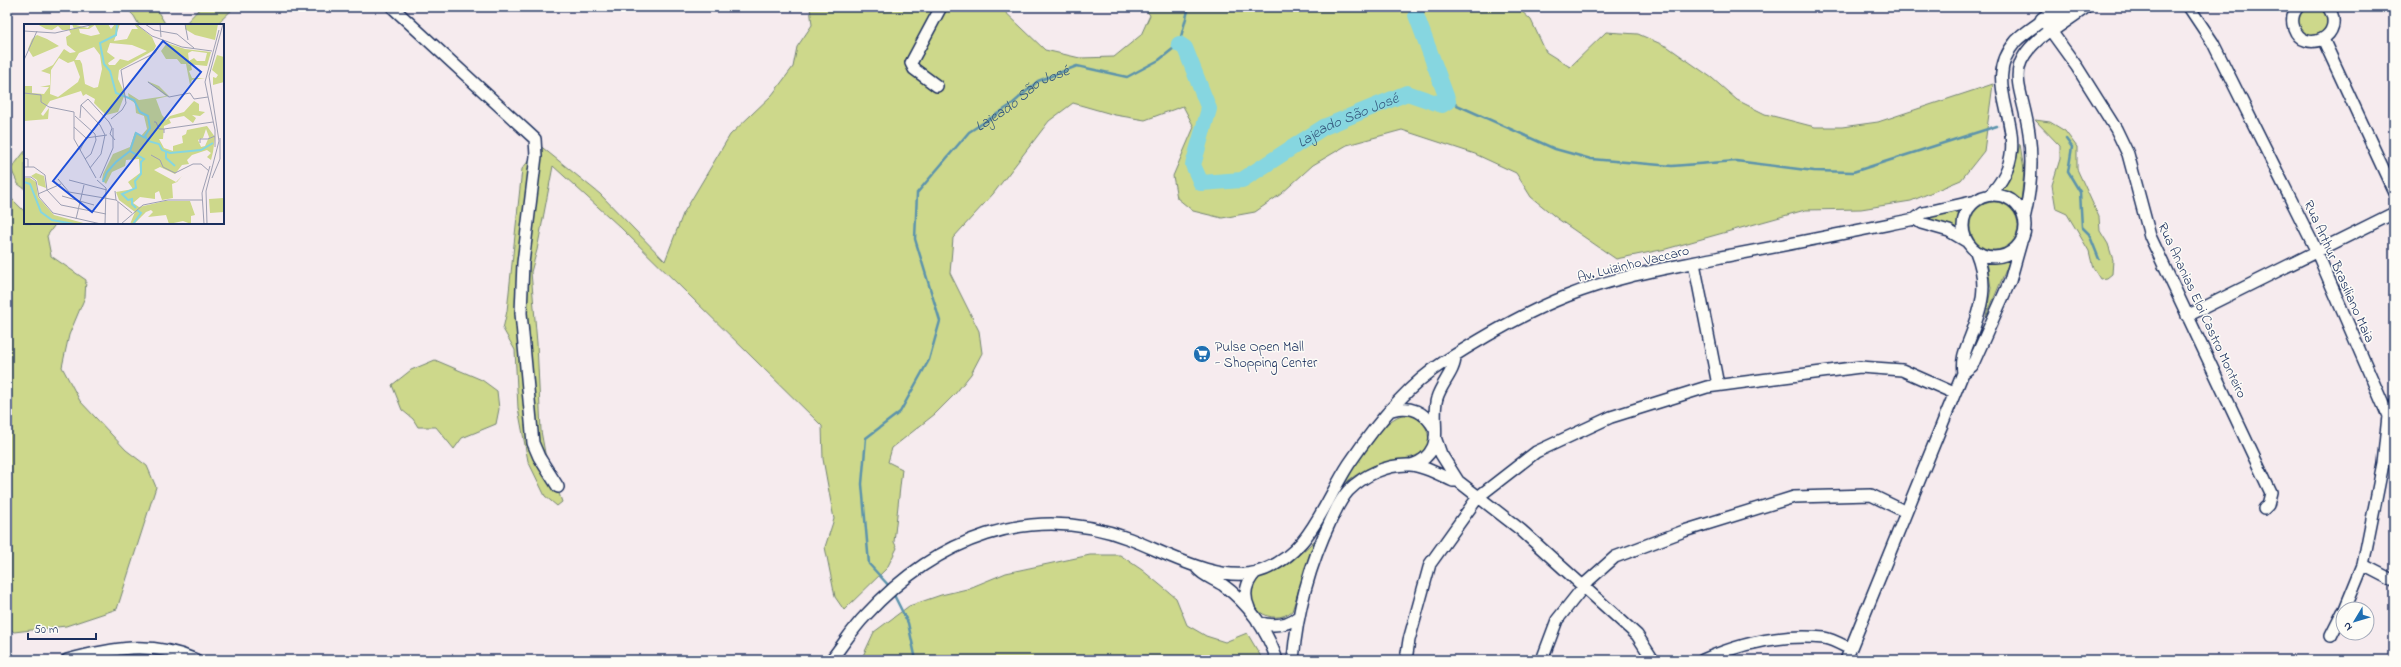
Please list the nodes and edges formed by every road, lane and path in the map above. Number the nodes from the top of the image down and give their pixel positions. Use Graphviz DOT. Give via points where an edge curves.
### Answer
graph roads {
  1 [pos="392,7"];
  2 [pos="941,7"];
  3 [pos="2061,7"];
  4 [pos="2083,7"];
  5 [pos="2189,7"];
  6 [pos="2298,7"];
  7 [pos="2328,7"];
  8 [pos="2046,25"];
  9 [pos="2323,39"];
  10 [pos="2007,55"];
  11 [pos="2020,63"];
  12 [pos="937,86"];
  13 [pos="2394,192"];
  14 [pos="1990,195"];
  15 [pos="1976,201"];
  16 [pos="2394,213"];
  17 [pos="1915,219"];
  18 [pos="2024,219"];
  19 [pos="2021,240"];
  20 [pos="1966,241"];
  21 [pos="2316,250"];
  22 [pos="1976,252"];
  23 [pos="1694,263"];
  24 [pos="2186,316"];
  25 [pos="1455,357"];
  26 [pos="1962,373"];
  27 [pos="1718,385"];
  28 [pos="1954,393"];
  29 [pos="1392,410"];
  30 [pos="1435,432"];
  31 [pos="1412,465"];
  32 [pos="1458,481"];
  33 [pos="558,488"];
  34 [pos="1478,497"];
  35 [pos="2264,509"];
  36 [pos="1906,512"];
  37 [pos="2363,565"];
  38 [pos="1195,566"];
  39 [pos="1256,572"];
  40 [pos="2394,581"];
  41 [pos="1584,587"];
  42 [pos="2348,601"];
  43 [pos="1250,611"];
  44 [pos="1298,617"];
  45 [pos="1258,622"];
  46 [pos="2335,628"];
  47 [pos="2331,636"];
  48 [pos="1850,649"];
  49 [pos="67,660"];
  50 [pos="196,660"];
  51 [pos="831,660"];
  52 [pos="1277,660"];
  53 [pos="1293,660"];
  54 [pos="1406,660"];
  55 [pos="1542,660"];
  56 [pos="1653,660"];
  57 [pos="1703,660"];
  58 [pos="1846,660"];
  1 -- 33 [label="street" via="534,139 536,156 523,263 520,313 533,443"];
  2 -- 12 [label="street" via="911,62 914,70"];
  3 -- 8 [label="street"];
  4 -- 8 [label="street"];
  5 -- 21 [label="street, Rua Arthur Brasiliano Maia" via="2213,43"];
  6 -- 9 [label="street" via="2292,20 2298,35 2312,42"];
  7 -- 9 [label="street" via="2333,16 2333,27"];
  8 -- 10 [label="street" via="2022,35"];
  8 -- 11 [label="street"];
  8 -- 24 [label="street, Rua Ananias Eloi Castro Monteiro" via="2077,67 2116,129 2128,154 2150,236"];
  9 -- 13 [label="street"];
  10 -- 11 [label="street"];
  10 -- 14 [label="street" via="2002,70 2001,86 2012,133 2012,150 2005,175"];
  11 -- 18 [label="street" via="2017,86 2028,132 2031,162"];
  14 -- 15 [label="street"];
  14 -- 18 [label="street" via="2011,201"];
  15 -- 17 [label="street, Av. Luizinho Vaccaro" via="1923,214"];
  15 -- 20 [label="street" via="1963,219"];
  16 -- 21 [label="street"];
  17 -- 20 [label="street" via="1949,230"];
  17 -- 23 [label="street, Av. Luizinho Vaccaro"];
  18 -- 19 [label="street"];
  19 -- 22 [label="street" via="2012,252 1998,257"];
  19 -- 26 [label="street" via="2010,281 1972,366"];
  20 -- 22 [label="street"];
  21 -- 24 [label="street"];
  21 -- 37 [label="street, Rua Arthur Brasiliano Maia" via="2388,416 2383,464"];
  22 -- 26 [label="street" via="1983,272 1984,298 1961,360"];
  23 -- 25 [label="street, Av. Luizinho Vaccaro" via="1629,276 1570,295 1499,328"];
  23 -- 27 [label="street"];
  24 -- 35 [label="street, Rua Ananias Eloi Castro Monteiro" via="2271,493 2268,506"];
  25 -- 29 [label="street, Av. Luizinho Vaccaro" via="1426,376"];
  25 -- 30 [label="street" via="1455,365 1444,380 1436,399"];
  26 -- 28 [label="street"];
  27 -- 28 [label="street" via="1860,367 1902,370"];
  27 -- 34 [label="street" via="1707,386 1611,417 1536,452"];
  28 -- 36 [label="street"];
  29 -- 30 [label="street" via="1404,408 1417,411 1427,418"];
  29 -- 39 [label="street, Av. Luizinho Vaccaro" via="1351,462 1306,539 1282,560"];
  30 -- 31 [label="street" via="1433,447 1428,456"];
  30 -- 32 [label="street" via="1441,454"];
  31 -- 32 [label="street"];
  31 -- 44 [label="street" via="1392,467 1373,473 1355,485 1341,500 1318,551"];
  32 -- 34 [label="street"];
  34 -- 41 [label="street" via="1521,530"];
  34 -- 54 [label="street" via="1430,564"];
  36 -- 41 [label="street" via="1871,495 1794,497 1684,531 1615,557"];
  36 -- 48 [label="street"];
  37 -- 40 [label="street"];
  37 -- 42 [label="street, Rua Arthur Brasiliano Maia"];
  38 -- 39 [label="street" via="1231,573"];
  38 -- 43 [label="street" via="1232,593"];
  38 -- 51 [label="street" via="1130,539 1100,530 1038,524 1006,528 975,538 937,558 895,588 865,615"];
  39 -- 43 [label="street" via="1246,588 1246,600"];
  41 -- 55 [label="street" via="1557,620"];
  41 -- 56 [label="street" via="1637,635"];
  43 -- 45 [label="street"];
  44 -- 45 [label="street" via="1288,623 1277,625"];
  44 -- 53 [label="street"];
  45 -- 52 [label="street"];
  46 -- 47 [label="street"];
  48 -- 57 [label="street" via="1825,638 1768,639 1726,650"];
  48 -- 58 [label="street"];
  49 -- 50 [label="street" via="108,649 135,647 171,651"];
}
